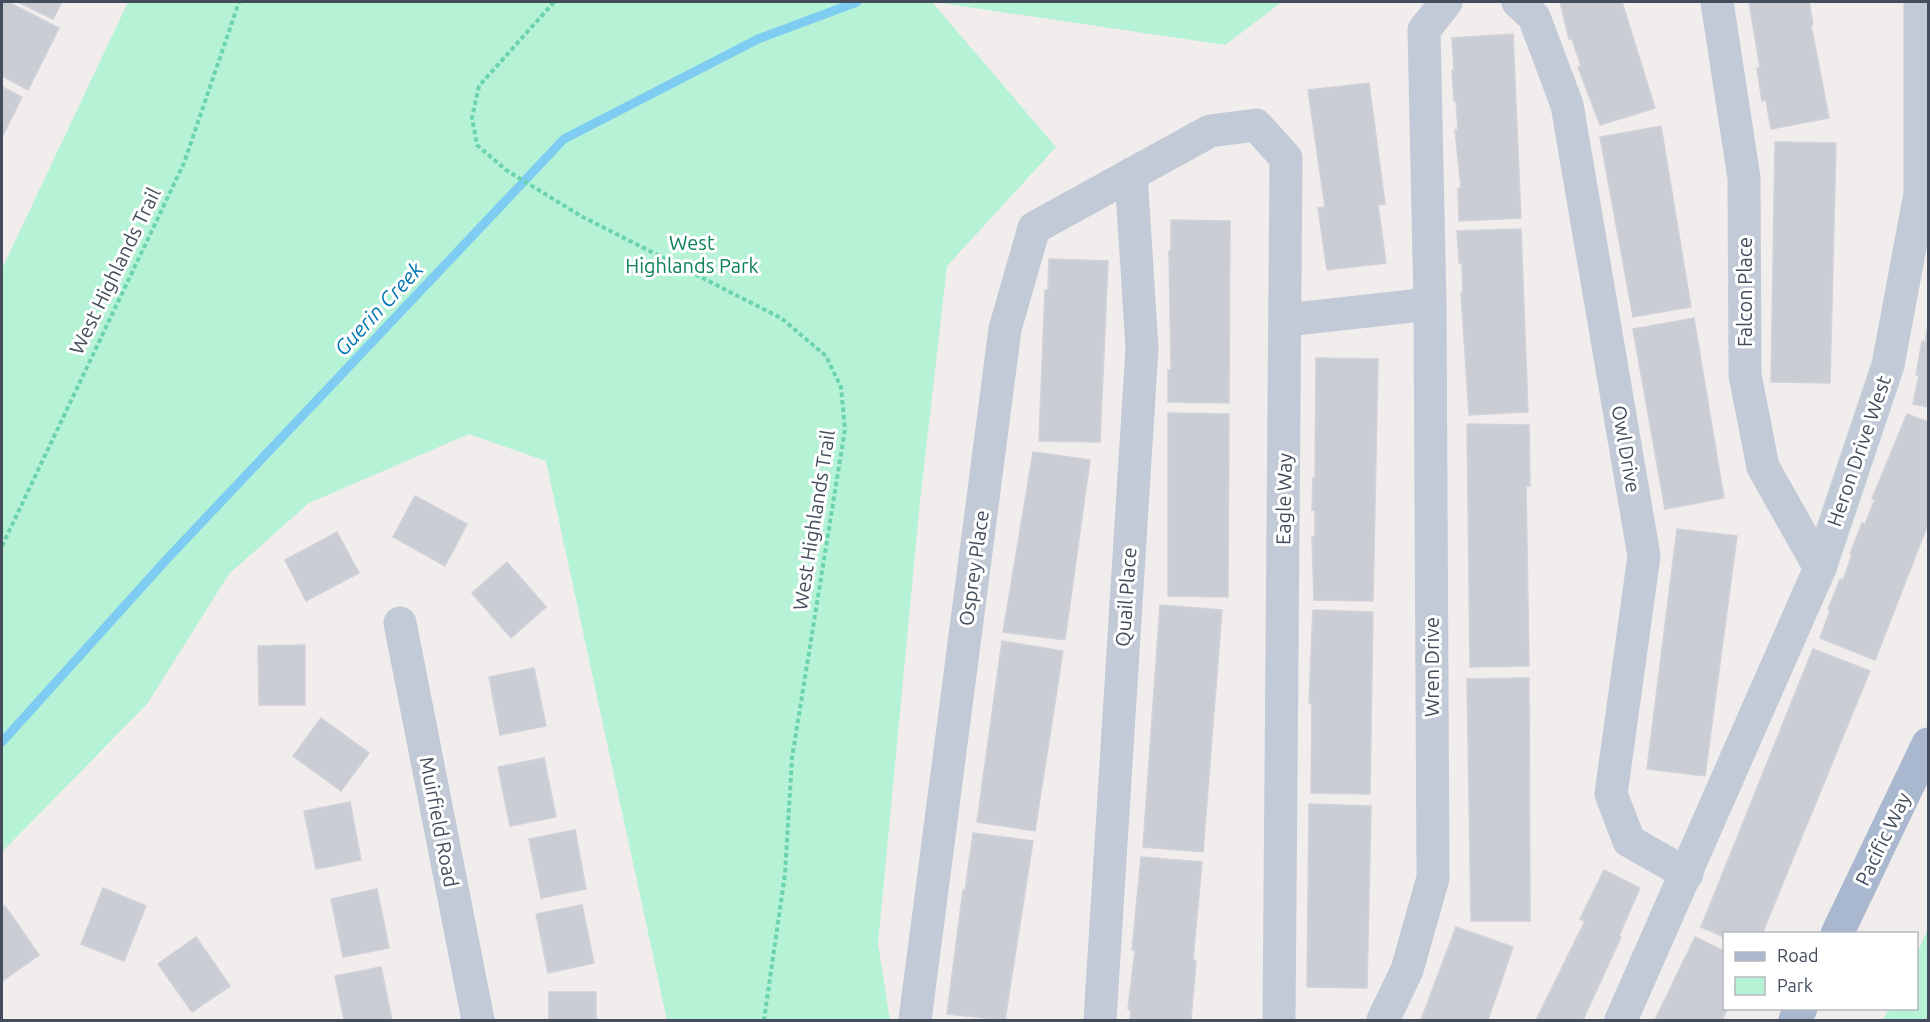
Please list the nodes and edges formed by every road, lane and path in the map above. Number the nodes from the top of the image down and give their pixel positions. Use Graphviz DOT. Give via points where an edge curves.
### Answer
graph roads {
  1 [pos="239,2"];
  2 [pos="554,2"];
  3 [pos="1446,2"];
  4 [pos="1518,2"];
  5 [pos="1717,2"];
  6 [pos="1920,2"];
  7 [pos="1131,174"];
  8 [pos="1430,304"];
  9 [pos="1286,320"];
  10 [pos="2,546"];
  11 [pos="1820,568"];
  12 [pos="400,623"];
  13 [pos="1929,744"];
  14 [pos="1687,874"];
  15 [pos="1837,932"];
  16 [pos="478,1020"];
  17 [pos="764,1020"];
  18 [pos="915,1020"];
  19 [pos="1100,1020"];
  20 [pos="1279,1020"];
  21 [pos="1383,1020"];
  22 [pos="1621,1020"];
  1 -- 10 [label="path, West Highlands Trail" via="184,163"];
  2 -- 17 [label="path, West Highlands Trail" via="479,86 472,118 477,145 507,170 581,216 781,318 826,356 841,387 845,429 792,758 785,874"];
  3 -- 8 [label="street" via="1424,30"];
  4 -- 14 [label="street, Owl Drive" via="1534,16 1567,105 1644,556 1611,794 1629,842"];
  5 -- 11 [label="street, Falcon Place" via="1744,178 1745,375 1763,467"];
  6 -- 11 [label="street, Heron Drive West" via="1920,194 1888,365"];
  7 -- 9 [label="street, Eagle Way" via="1210,131 1256,125 1286,158"];
  7 -- 18 [label="street, Osprey Place" via="1034,228 1005,329"];
  7 -- 19 [label="street, Quail Place" via="1143,348"];
  8 -- 9 [label="street"];
  8 -- 21 [label="street, Wren Drive" via="1433,878 1407,970"];
  9 -- 20 [label="street, Eagle Way"];
  11 -- 14 [label="street, Heron Drive West"];
  12 -- 16 [label="street, Muirfield Road"];
  13 -- 15 [label="main road, Pacific Way"];
  14 -- 22 [label="street, Heron Drive West"];
}
